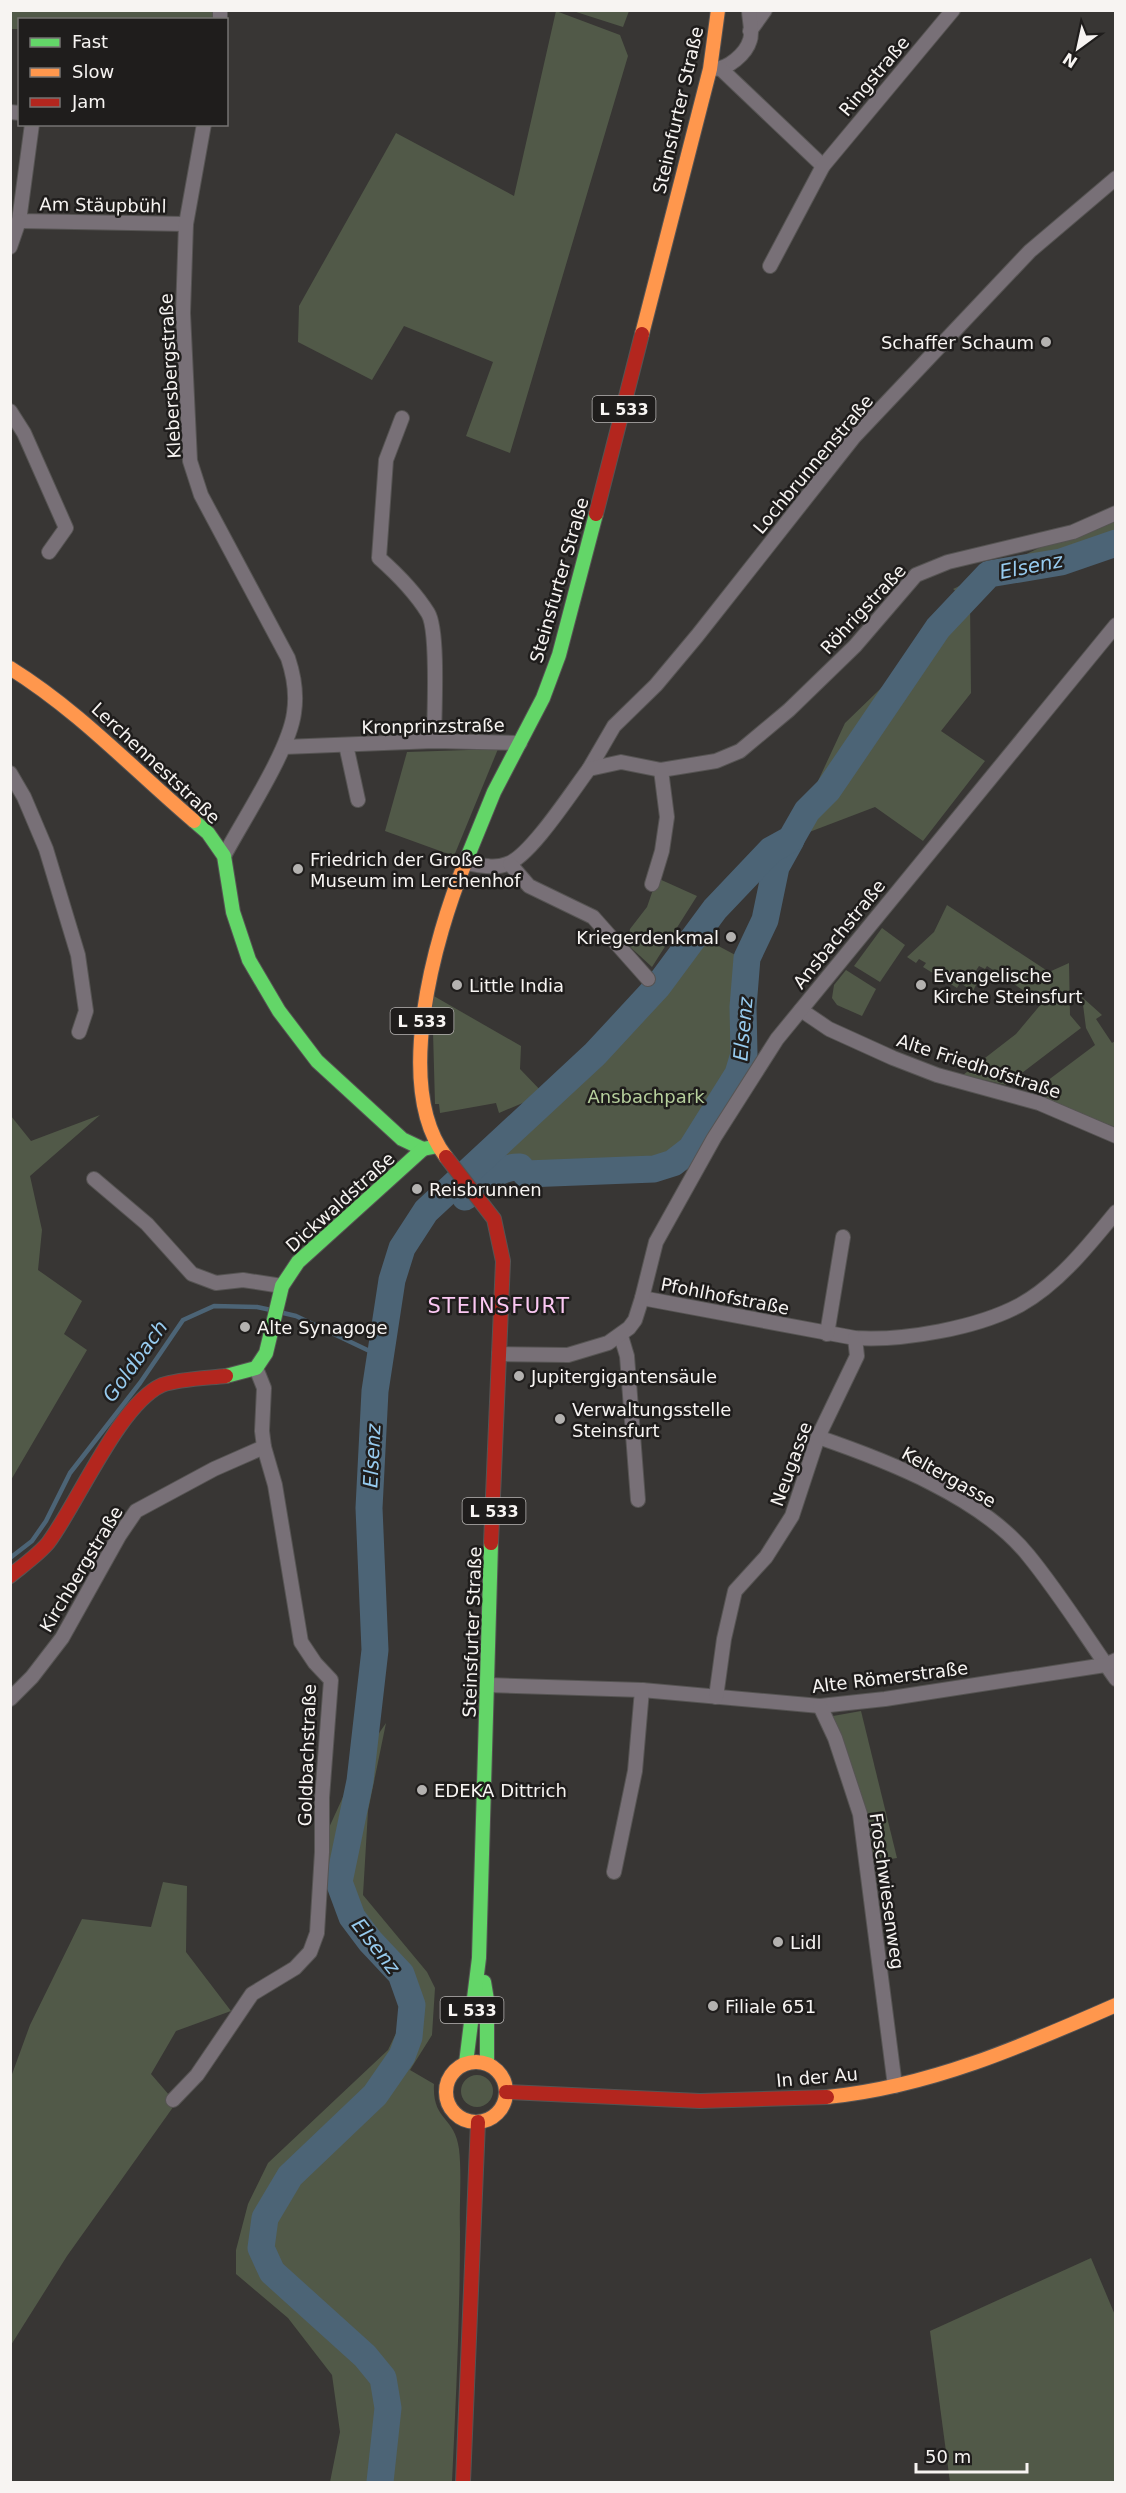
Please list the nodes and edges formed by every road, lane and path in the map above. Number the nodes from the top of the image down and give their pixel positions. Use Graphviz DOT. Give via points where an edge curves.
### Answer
graph roads {
  1 [pos="718,10"];
  2 [pos="748,10"];
  3 [pos="765,10"];
  4 [pos="953,10"];
  5 [pos="750,31"];
  6 [pos="715,69"];
  7 [pos="32,126"];
  8 [pos="204,126"];
  9 [pos="823,166"];
  10 [pos="1116,178"];
  11 [pos="19,221"];
  12 [pos="186,224"];
  13 [pos="10,247"];
  14 [pos="770,266"];
  15 [pos="10,411"];
  16 [pos="402,418"];
  17 [pos="1116,513"];
  18 [pos="49,552"];
  19 [pos="1116,625"];
  20 [pos="10,668"];
  21 [pos="434,741"];
  22 [pos="520,743"];
  23 [pos="346,745"];
  24 [pos="284,747"];
  25 [pos="589,769"];
  26 [pos="661,770"];
  27 [pos="10,773"];
  28 [pos="358,800"];
  29 [pos="224,856"];
  30 [pos="466,863"];
  31 [pos="510,864"];
  32 [pos="652,884"];
  33 [pos="648,979"];
  34 [pos="801,1010"];
  35 [pos="79,1032"];
  36 [pos="1116,1136"];
  37 [pos="438,1146"];
  38 [pos="423,1149"];
  39 [pos="94,1179"];
  40 [pos="1116,1212"];
  41 [pos="843,1237"];
  42 [pos="280,1293"];
  43 [pos="642,1298"];
  44 [pos="827,1334"];
  45 [pos="621,1336"];
  46 [pos="855,1338"];
  47 [pos="499,1354"];
  48 [pos="256,1368"];
  49 [pos="818,1437"];
  50 [pos="264,1448"];
  51 [pos="638,1500"];
  52 [pos="10,1576"];
  53 [pos="1110,1662"];
  54 [pos="1116,1679"];
  55 [pos="488,1685"];
  56 [pos="642,1690"];
  57 [pos="716,1697"];
  58 [pos="10,1699"];
  59 [pos="820,1706"];
  60 [pos="614,1872"];
  61 [pos="479,1958"];
  62 [pos="1116,2005"];
  63 [pos="466,2063"];
  64 [pos="487,2063"];
  65 [pos="895,2086"];
  66 [pos="506,2092"];
  67 [pos="173,2100"];
  68 [pos="478,2122"];
  69 [pos="463,2482"];
  1 -- 6 [label="main road, Steinsfurter Straße / L 533"];
  2 -- 5 [label="street"];
  3 -- 5 [label="street"];
  4 -- 9 [label="street, Ringstraße"];
  5 -- 6 [label="street" via="750,40 735,61"];
  6 -- 9 [label="street"];
  6 -- 22 [label="main road, Steinsfurter Straße / L 533" via="570,616 543,698"];
  7 -- 11 [label="street, Am Stäupbühl"];
  8 -- 12 [label="street, Klebersbergstraße"];
  9 -- 14 [label="street, Ringstraße"];
  10 -- 25 [label="street, Lochbrunnenstraße" via="1030,250 854,437 697,636 656,685 614,726"];
  11 -- 12 [label="street, Am Stäupbühl"];
  11 -- 13 [label="street, Am Stäupbühl"];
  12 -- 24 [label="street, Klebersbergstraße" via="183,313 190,461 201,495 288,658 294,679 294,714"];
  15 -- 18 [label="street" via="24,433 66,528"];
  16 -- 21 [label="street" via="386,460 379,558 429,614 435,661"];
  17 -- 26 [label="street, Röhrigstraße" via="1073,532 948,562 916,575 855,646 740,751 716,761"];
  19 -- 34 [label="street, Ansbachstraße"];
  20 -- 29 [label="main road, Lerchenneststraße" via="74,713 208,833"];
  21 -- 22 [label="street, Kronprinzstraße"];
  21 -- 23 [label="street, Kronprinzstraße"];
  22 -- 30 [label="main road, Steinsfurter Straße / L 533" via="494,792"];
  23 -- 24 [label="street, Kronprinzstraße"];
  23 -- 28 [label="street, Kronprinzstraße"];
  24 -- 29 [label="street"];
  25 -- 26 [label="street, Röhrigstraße" via="621,762"];
  25 -- 31 [label="street" via="526,852"];
  26 -- 32 [label="street" via="667,817"];
  27 -- 35 [label="street" via="46,849 78,955 86,1011"];
  29 -- 38 [label="main road, Lerchenneststraße" via="233,912 249,960 279,1011 339,1084 402,1139"];
  30 -- 31 [label="street" via="495,867"];
  30 -- 37 [label="main road, Steinsfurter Straße / L 533" via="435,950 423,1010 422,1087"];
  31 -- 33 [label="street" via="529,886 593,917"];
  34 -- 36 [label="street, Alte Friedhofstraße" via="829,1029 892,1058 937,1075 1039,1103"];
  34 -- 43 [label="street, Ansbachstraße" via="755,1072 666,1223 656,1242"];
  37 -- 38 [label="main road"];
  37 -- 47 [label="main road, Steinsfurter Straße / L 533" via="494,1219 503,1261"];
  38 -- 42 [label="main road, Dickwaldstraße" via="298,1262"];
  39 -- 42 [label="street" via="147,1224 192,1274 216,1283 243,1280"];
  40 -- 46 [label="street, Pfohlhofstraße" via="1061,1274 1021,1305 951,1330"];
  41 -- 44 [label="street"];
  42 -- 48 [label="main road, Dickwaldstraße" via="266,1353"];
  43 -- 44 [label="street, Pfohlhofstraße"];
  43 -- 45 [label="street, Pfohlhofstraße" via="635,1320"];
  44 -- 46 [label="street, Pfohlhofstraße"];
  45 -- 47 [label="street" via="568,1355"];
  45 -- 51 [label="street" via="627,1356"];
  46 -- 49 [label="street, Neugasse" via="857,1356"];
  47 -- 55 [label="main road, Steinsfurter Straße / L 533"];
  48 -- 50 [label="street, Goldbachstraße" via="264,1388"];
  48 -- 52 [label="main road" via="163,1385 141,1400 83,1482 46,1545"];
  49 -- 53 [label="street, Keltergasse" via="871,1455 988,1517 1027,1554"];
  49 -- 57 [label="street, Neugasse" via="792,1516 766,1557 735,1591"];
  50 -- 58 [label="street, Kirchbergstraße" via="214,1469 136,1511 62,1638"];
  50 -- 67 [label="street, Goldbachstraße" via="275,1485 301,1642 331,1680 316,1933 310,1952 295,1968 252,1994 197,2075"];
  53 -- 54 [label="street"];
  53 -- 59 [label="street, Alte Römerstraße"];
  55 -- 56 [label="street, Alte Römerstraße"];
  55 -- 61 [label="main road, Steinsfurter Straße / L 533"];
  56 -- 57 [label="street, Alte Römerstraße"];
  56 -- 60 [label="street" via="635,1771"];
  57 -- 59 [label="street, Alte Römerstraße"];
  59 -- 65 [label="street, Froschwiesenweg" via="860,1814"];
  61 -- 63 [label="main road, Steinsfurter Straße / L 533"];
  61 -- 64 [label="main road, Steinsfurter Straße / L 533" via="487,2000"];
  62 -- 65 [label="main road, In der Au" via="1030,2043"];
  63 -- 64 [label="main road"];
  63 -- 68 [label="main road" via="451,2074 447,2102 459,2117"];
  64 -- 66 [label="main road" via="499,2072"];
  65 -- 66 [label="main road, In der Au" via="819,2097 725,2100"];
  66 -- 68 [label="main road" via="505,2102 494,2116"];
  68 -- 69 [label="main road"];
}
